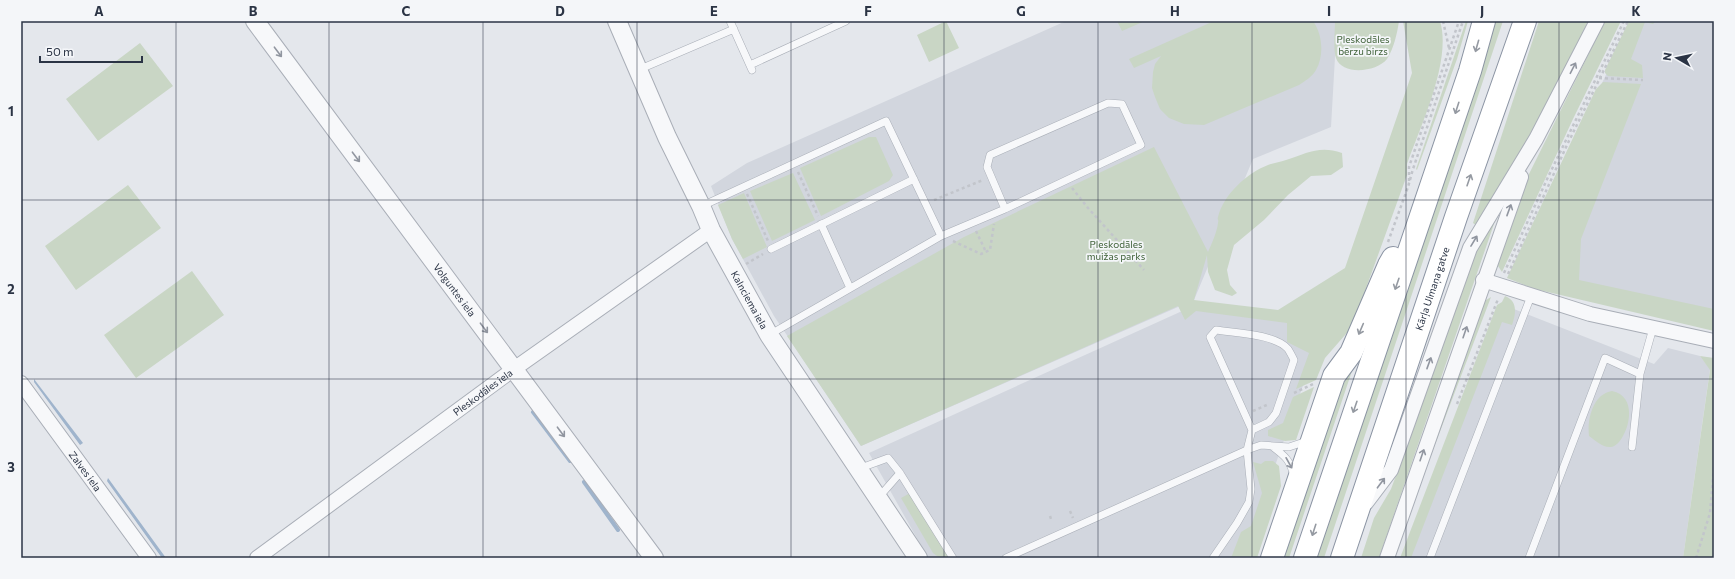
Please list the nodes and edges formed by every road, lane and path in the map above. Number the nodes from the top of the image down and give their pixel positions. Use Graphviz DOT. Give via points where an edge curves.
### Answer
graph roads {
  1 [pos="255,21"];
  2 [pos="617,21"];
  3 [pos="730,21"];
  4 [pos="846,21"];
  5 [pos="1443,21"];
  6 [pos="1458,21"];
  7 [pos="1463,21"];
  8 [pos="1484,21"];
  9 [pos="1524,21"];
  10 [pos="1597,21"];
  11 [pos="1624,21"];
  12 [pos="734,29"];
  13 [pos="1449,50"];
  14 [pos="638,70"];
  15 [pos="1596,77"];
  16 [pos="1642,80"];
  17 [pos="1536,139"];
  18 [pos="794,163"];
  19 [pos="991,176"];
  20 [pos="914,179"];
  21 [pos="1066,180"];
  22 [pos="744,186"];
  23 [pos="926,203"];
  24 [pos="701,206"];
  25 [pos="1005,209"];
  26 [pos="996,213"];
  27 [pos="1418,220"];
  28 [pos="973,223"];
  29 [pos="821,224"];
  30 [pos="711,230"];
  31 [pos="941,236"];
  32 [pos="771,249"];
  33 [pos="986,252"];
  34 [pos="742,266"];
  35 [pos="1144,270"];
  36 [pos="1504,275"];
  37 [pos="1483,280"];
  38 [pos="850,288"];
  39 [pos="1532,296"];
  40 [pos="1653,328"];
  41 [pos="769,335"];
  42 [pos="1714,341"];
  43 [pos="514,369"];
  44 [pos="1640,374"];
  45 [pos="21,383"];
  46 [pos="1252,430"];
  47 [pos="1313,436"];
  48 [pos="1272,446"];
  49 [pos="1632,447"];
  50 [pos="1247,450"];
  51 [pos="1714,466"];
  52 [pos="858,469"];
  53 [pos="900,473"];
  54 [pos="1296,484"];
  55 [pos="878,498"];
  56 [pos="1070,511"];
  57 [pos="1358,514"];
  58 [pos="1073,519"];
  59 [pos="149,558"];
  60 [pos="256,558"];
  61 [pos="654,558"];
  62 [pos="918,558"];
  63 [pos="953,558"];
  64 [pos="1006,558"];
  65 [pos="1213,558"];
  66 [pos="1272,558"];
  67 [pos="1305,558"];
  68 [pos="1342,558"];
  69 [pos="1387,558"];
  70 [pos="1430,558"];
  71 [pos="1529,558"];
  72 [pos="1696,558"];
  1 -- 43 [label="street, Volguntes iela, one-way"];
  2 -- 14 [label="street, Kalnciema iela"];
  3 -- 12 [label="lane"];
  4 -- 12 [label="lane" via="751,68"];
  5 -- 13 [label="path"];
  6 -- 13 [label="path"];
  7 -- 13 [label="path" via="1408,187 1409,167"];
  8 -- 27 [label="highway, one-way" via="1465,85"];
  57 -- 9 [label="highway, Kārļa Ulmaņa gatve, one-way" via="1456,216"];
  17 -- 10 [label="street, one-way"];
  11 -- 15 [label="path"];
  12 -- 14 [label="lane"];
  14 -- 24 [label="street, Kalnciema iela"];
  15 -- 16 [label="path"];
  15 -- 36 [label="path"];
  37 -- 17 [label="street, one-way"];
  57 -- 17 [label="street, one-way" via="1391,470 1470,248"];
  18 -- 20 [label="lane" via="886,121"];
  18 -- 22 [label="lane"];
  18 -- 29 [label="path"];
  19 -- 21 [label="lane" via="988,167 990,155 1108,103 1122,104 1141,145"];
  19 -- 23 [label="path"];
  19 -- 25 [label="lane"];
  20 -- 23 [label="lane"];
  20 -- 29 [label="lane"];
  21 -- 25 [label="lane"];
  21 -- 35 [label="path"];
  22 -- 24 [label="lane"];
  22 -- 32 [label="path"];
  23 -- 31 [label="lane"];
  24 -- 30 [label="street, Kalnciema iela"];
  25 -- 26 [label="lane"];
  26 -- 28 [label="lane"];
  26 -- 33 [label="path" via="990,250"];
  27 -- 47 [label="highway, one-way" via="1389,265 1351,353 1334,376"];
  27 -- 67 [label="highway, one-way"];
  28 -- 31 [label="lane"];
  28 -- 33 [label="path"];
  29 -- 32 [label="lane"];
  29 -- 38 [label="lane"];
  30 -- 41 [label="street, Kalnciema iela"];
  30 -- 43 [label="street, Pleskodāles iela"];
  31 -- 33 [label="path" via="981,254"];
  31 -- 38 [label="lane"];
  32 -- 34 [label="path"];
  37 -- 39 [label="street"];
  69 -- 37 [label="street, one-way"];
  38 -- 41 [label="lane"];
  39 -- 40 [label="street" via="1590,314"];
  39 -- 70 [label="lane"];
  40 -- 42 [label="street"];
  40 -- 44 [label="lane"];
  41 -- 52 [label="street, Kalnciema iela"];
  43 -- 60 [label="street, Pleskodāles iela"];
  43 -- 61 [label="street, Volguntes iela, one-way"];
  44 -- 49 [label="lane"];
  44 -- 71 [label="lane" via="1605,358"];
  45 -- 59 [label="street, Zalves iela"];
  46 -- 46 [label="lane" via="1210,337 1216,330 1260,336 1281,343 1289,349 1294,360 1276,413 1269,422"];
  46 -- 50 [label="lane"];
  47 -- 48 [label="lane" via="1303,443 1289,447"];
  47 -- 54 [label="highway"];
  48 -- 50 [label="lane" via="1261,445"];
  48 -- 54 [label="lane, one-way" via="1291,463"];
  50 -- 64 [label="lane"];
  50 -- 65 [label="lane" via="1251,489 1248,502"];
  51 -- 72 [label="path" via="1710,513"];
  52 -- 53 [label="lane" via="888,458"];
  52 -- 55 [label="street, Kalnciema iela"];
  53 -- 55 [label="lane"];
  53 -- 63 [label="lane"];
  54 -- 66 [label="highway"];
  55 -- 62 [label="street, Kalnciema iela"];
  56 -- 58 [label="path"];
  57 -- 68 [label="highway, Kārļa Ulmaņa gatve"];
}
